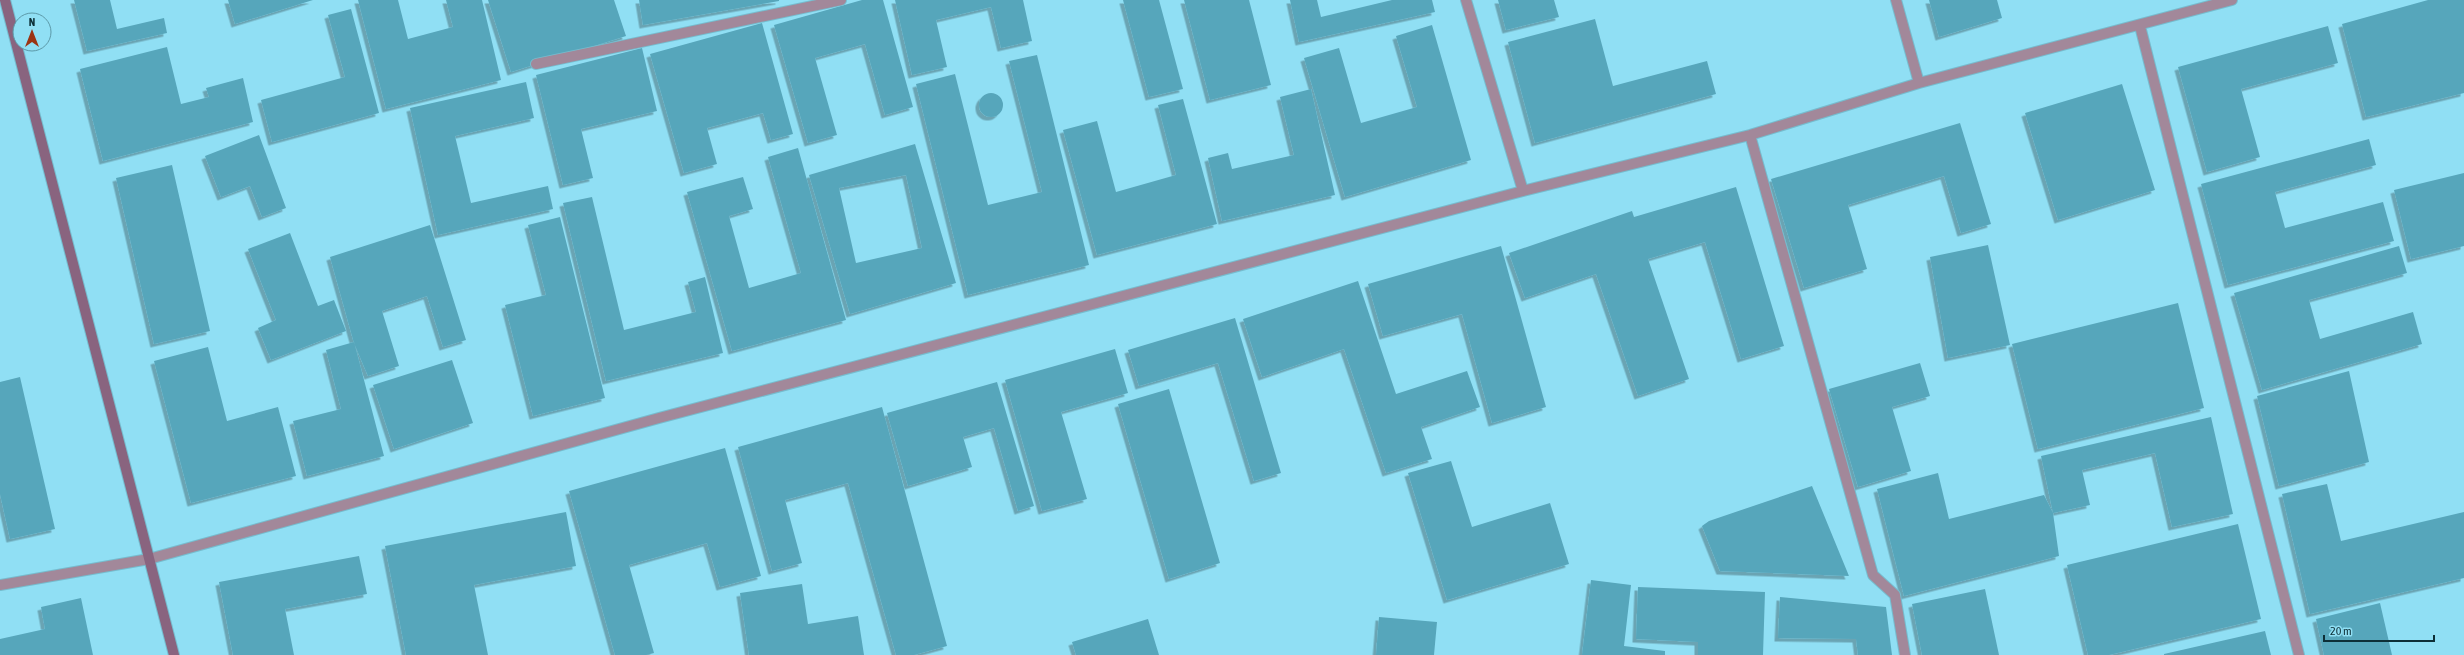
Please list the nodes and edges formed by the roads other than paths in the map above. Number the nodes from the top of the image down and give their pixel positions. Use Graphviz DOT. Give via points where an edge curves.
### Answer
graph roads {
  1 [pos="5,0"];
  2 [pos="841,0"];
  3 [pos="1466,0"];
  4 [pos="1896,0"];
  5 [pos="2232,0"];
  6 [pos="2140,26"];
  7 [pos="536,64"];
  8 [pos="1919,83"];
  9 [pos="1750,135"];
  10 [pos="1523,191"];
  11 [pos="149,558"];
  12 [pos="0,586"];
  13 [pos="174,655"];
  14 [pos="1905,655"];
  15 [pos="2299,655"];
  1 -- 11 [label="main road"];
  2 -- 7 [label="street"];
  3 -- 10 [label="street"];
  4 -- 8 [label="street"];
  5 -- 6 [label="street"];
  6 -- 8 [label="street"];
  6 -- 15 [label="street"];
  8 -- 9 [label="street"];
  9 -- 10 [label="street"];
  9 -- 14 [label="street" via="1873,575 1894,595"];
  10 -- 11 [label="street" via="659,418"];
  11 -- 12 [label="street"];
  11 -- 13 [label="main road"];
}
